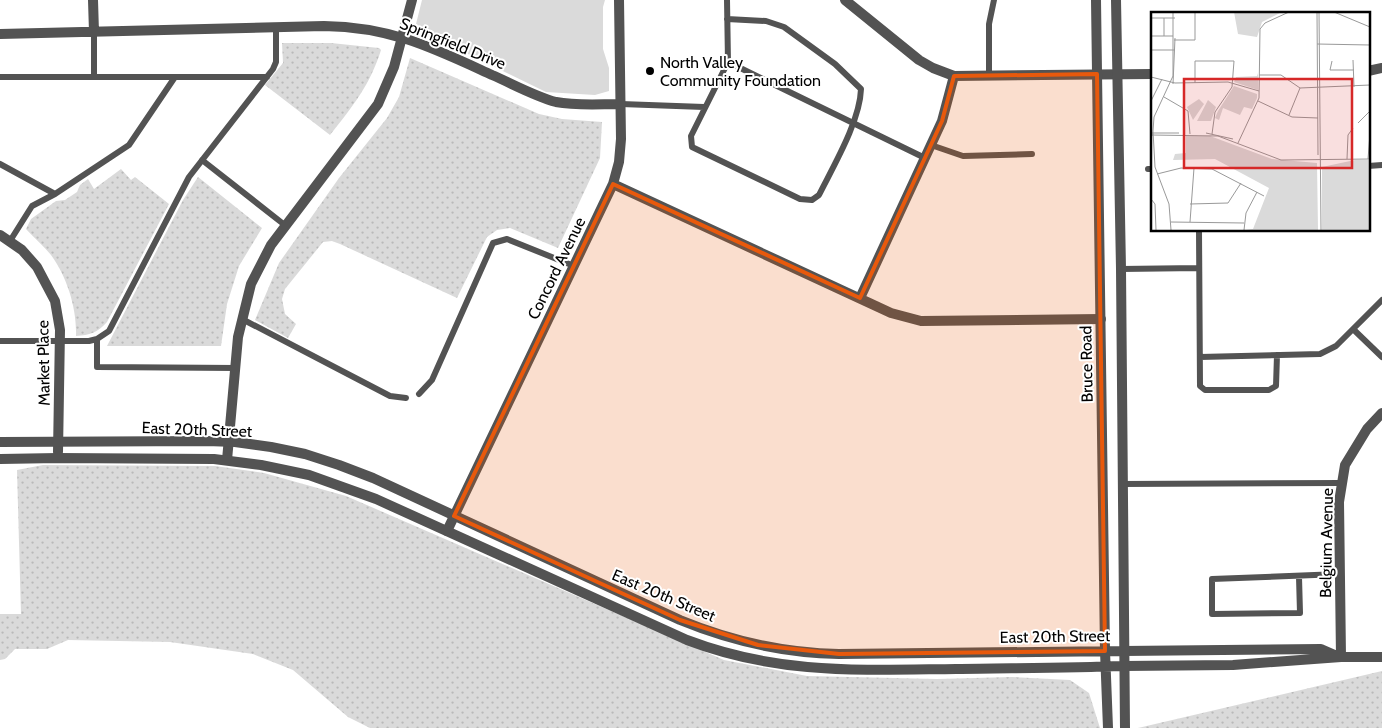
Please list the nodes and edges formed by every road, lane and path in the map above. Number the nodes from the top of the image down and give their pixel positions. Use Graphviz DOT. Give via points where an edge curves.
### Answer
graph roads {
  1 [pos="93,0"];
  2 [pos="412,0"];
  3 [pos="619,0"];
  4 [pos="727,0"];
  5 [pos="845,0"];
  6 [pos="994,0"];
  7 [pos="1096,0"];
  8 [pos="1116,0"];
  9 [pos="727,18"];
  10 [pos="276,27"];
  11 [pos="94,32"];
  12 [pos="0,34"];
  13 [pos="403,37"];
  14 [pos="728,62"];
  15 [pos="1097,74"];
  16 [pos="1117,74"];
  17 [pos="1151,74"];
  18 [pos="989,75"];
  19 [pos="954,76"];
  20 [pos="0,77"];
  21 [pos="94,77"];
  22 [pos="175,77"];
  23 [pos="267,77"];
  24 [pos="621,104"];
  25 [pos="704,107"];
  26 [pos="853,123"];
  27 [pos="931,145"];
  28 [pos="1032,154"];
  29 [pos="925,158"];
  30 [pos="202,160"];
  31 [pos="0,164"];
  32 [pos="613,184"];
  33 [pos="55,194"];
  34 [pos="286,226"];
  35 [pos="1199,231"];
  36 [pos="0,235"];
  37 [pos="10,241"];
  38 [pos="574,266"];
  39 [pos="1199,268"];
  40 [pos="1121,269"];
  41 [pos="860,298"];
  42 [pos="1382,300"];
  43 [pos="242,319"];
  44 [pos="1101,320"];
  45 [pos="1353,329"];
  46 [pos="97,339"];
  47 [pos="0,341"];
  48 [pos="60,341"];
  49 [pos="1277,355"];
  50 [pos="1200,356"];
  51 [pos="1382,357"];
  52 [pos="236,368"];
  53 [pos="419,394"];
  54 [pos="406,398"];
  55 [pos="1382,413"];
  56 [pos="0,442"];
  57 [pos="229,442"];
  58 [pos="58,447"];
  59 [pos="0,459"];
  60 [pos="227,460"];
  61 [pos="1342,483"];
  62 [pos="1122,484"];
  63 [pos="454,516"];
  64 [pos="447,531"];
  65 [pos="1340,574"];
  66 [pos="1299,577"];
  67 [pos="1106,651"];
  68 [pos="1123,651"];
  69 [pos="1341,657"];
  70 [pos="1382,657"];
  71 [pos="1123,666"];
  72 [pos="1106,667"];
  73 [pos="1108,728"];
  74 [pos="1125,728"];
  1 -- 11 [label="street"];
  2 -- 13 [label="street"];
  3 -- 24 [label="street, Concord Avenue"];
  4 -- 9 [label="lane"];
  5 -- 19 [label="street" via="919,60"];
  6 -- 18 [label="lane" via="988,24"];
  7 -- 15 [label="street, Bruce Road"];
  8 -- 16 [label="street"];
  9 -- 14 [label="lane"];
  9 -- 26 [label="lane" via="766,21 784,27 835,64 861,89"];
  10 -- 11 [label="street, Springfield Drive"];
  10 -- 13 [label="street, Springfield Drive" via="344,26"];
  10 -- 23 [label="lane" via="276,62"];
  11 -- 12 [label="street, Springfield Drive"];
  11 -- 21 [label="lane"];
  13 -- 24 [label="street, Springfield Drive" via="547,99 571,104"];
  13 -- 34 [label="street" via="390,79 378,104"];
  14 -- 25 [label="lane"];
  14 -- 26 [label="lane"];
  15 -- 16 [label="street"];
  15 -- 18 [label="street"];
  15 -- 44 [label="street, Bruce Road"];
  16 -- 17 [label="street"];
  16 -- 40 [label="street"];
  18 -- 19 [label="street"];
  19 -- 27 [label="street" via="942,121"];
  20 -- 21 [label="lane"];
  21 -- 22 [label="lane"];
  22 -- 23 [label="lane"];
  22 -- 33 [label="lane" via="129,145"];
  23 -- 30 [label="lane"];
  24 -- 25 [label="lane"];
  24 -- 32 [label="street, Concord Avenue" via="621,139"];
  25 -- 26 [label="lane" via="690,136 692,147 800,199 812,200 819,194"];
  26 -- 29 [label="lane"];
  27 -- 28 [label="lane" via="963,156"];
  27 -- 29 [label="street"];
  29 -- 41 [label="street"];
  30 -- 34 [label="lane"];
  30 -- 46 [label="lane" via="178,197 109,331"];
  31 -- 33 [label="lane"];
  32 -- 38 [label="street, Concord Avenue"];
  32 -- 41 [label="street"];
  33 -- 37 [label="lane" via="32,206"];
  34 -- 43 [label="street" via="257,271"];
  35 -- 39 [label="lane"];
  36 -- 37 [label="street, Market Place"];
  37 -- 48 [label="street, Market Place" via="37,267 55,301"];
  38 -- 53 [label="lane" via="507,238 493,242 432,380"];
  38 -- 63 [label="street, Concord Avenue"];
  39 -- 40 [label="lane"];
  39 -- 50 [label="lane"];
  40 -- 62 [label="street"];
  41 -- 44 [label="street" via="891,313 921,321"];
  42 -- 45 [label="lane"];
  43 -- 52 [label="street"];
  43 -- 54 [label="lane" via="390,396"];
  44 -- 67 [label="street, Bruce Road"];
  45 -- 49 [label="lane" via="1336,346 1320,354"];
  45 -- 51 [label="lane"];
  46 -- 48 [label="lane"];
  46 -- 52 [label="lane" via="97,367"];
  47 -- 48 [label="lane"];
  48 -- 58 [label="street, Market Place"];
  49 -- 50 [label="lane"];
  49 -- 50 [label="lane" via="1276,386 1269,390 1205,390 1200,386"];
  52 -- 57 [label="street"];
  55 -- 61 [label="street, Belgium Avenue" via="1367,429 1345,465"];
  56 -- 58 [label="street, East 20th Street"];
  57 -- 58 [label="street, East 20th Street"];
  57 -- 60 [label="street"];
  57 -- 63 [label="street, East 20th Street" via="288,450 339,465"];
  58 -- 59 [label="street, East 20th Street" via="11,452"];
  59 -- 60 [label="street, East 20th Street"];
  60 -- 64 [label="street, East 20th Street" via="277,467 337,484"];
  61 -- 62 [label="lane"];
  61 -- 65 [label="street, Belgium Avenue" via="1339,502"];
  62 -- 68 [label="street"];
  63 -- 64 [label="street, Concord Avenue"];
  63 -- 67 [label="street, East 20th Street" via="680,620 758,645 831,654"];
  64 -- 72 [label="street, East 20th Street" via="686,640 766,663 842,670"];
  65 -- 66 [label="lane"];
  65 -- 69 [label="street, Belgium Avenue"];
  66 -- 66 [label="lane" via="1212,579 1212,614 1300,613"];
  67 -- 68 [label="street, East 20th Street"];
  67 -- 72 [label="street, Bruce Road"];
  68 -- 69 [label="street, East 20th Street" via="1321,649"];
  68 -- 71 [label="street"];
  69 -- 70 [label="street, East 20th Street"];
  69 -- 71 [label="street, East 20th Street" via="1233,665"];
  71 -- 72 [label="street, East 20th Street"];
  71 -- 74 [label="street"];
  72 -- 73 [label="street, Bruce Road"];
}
